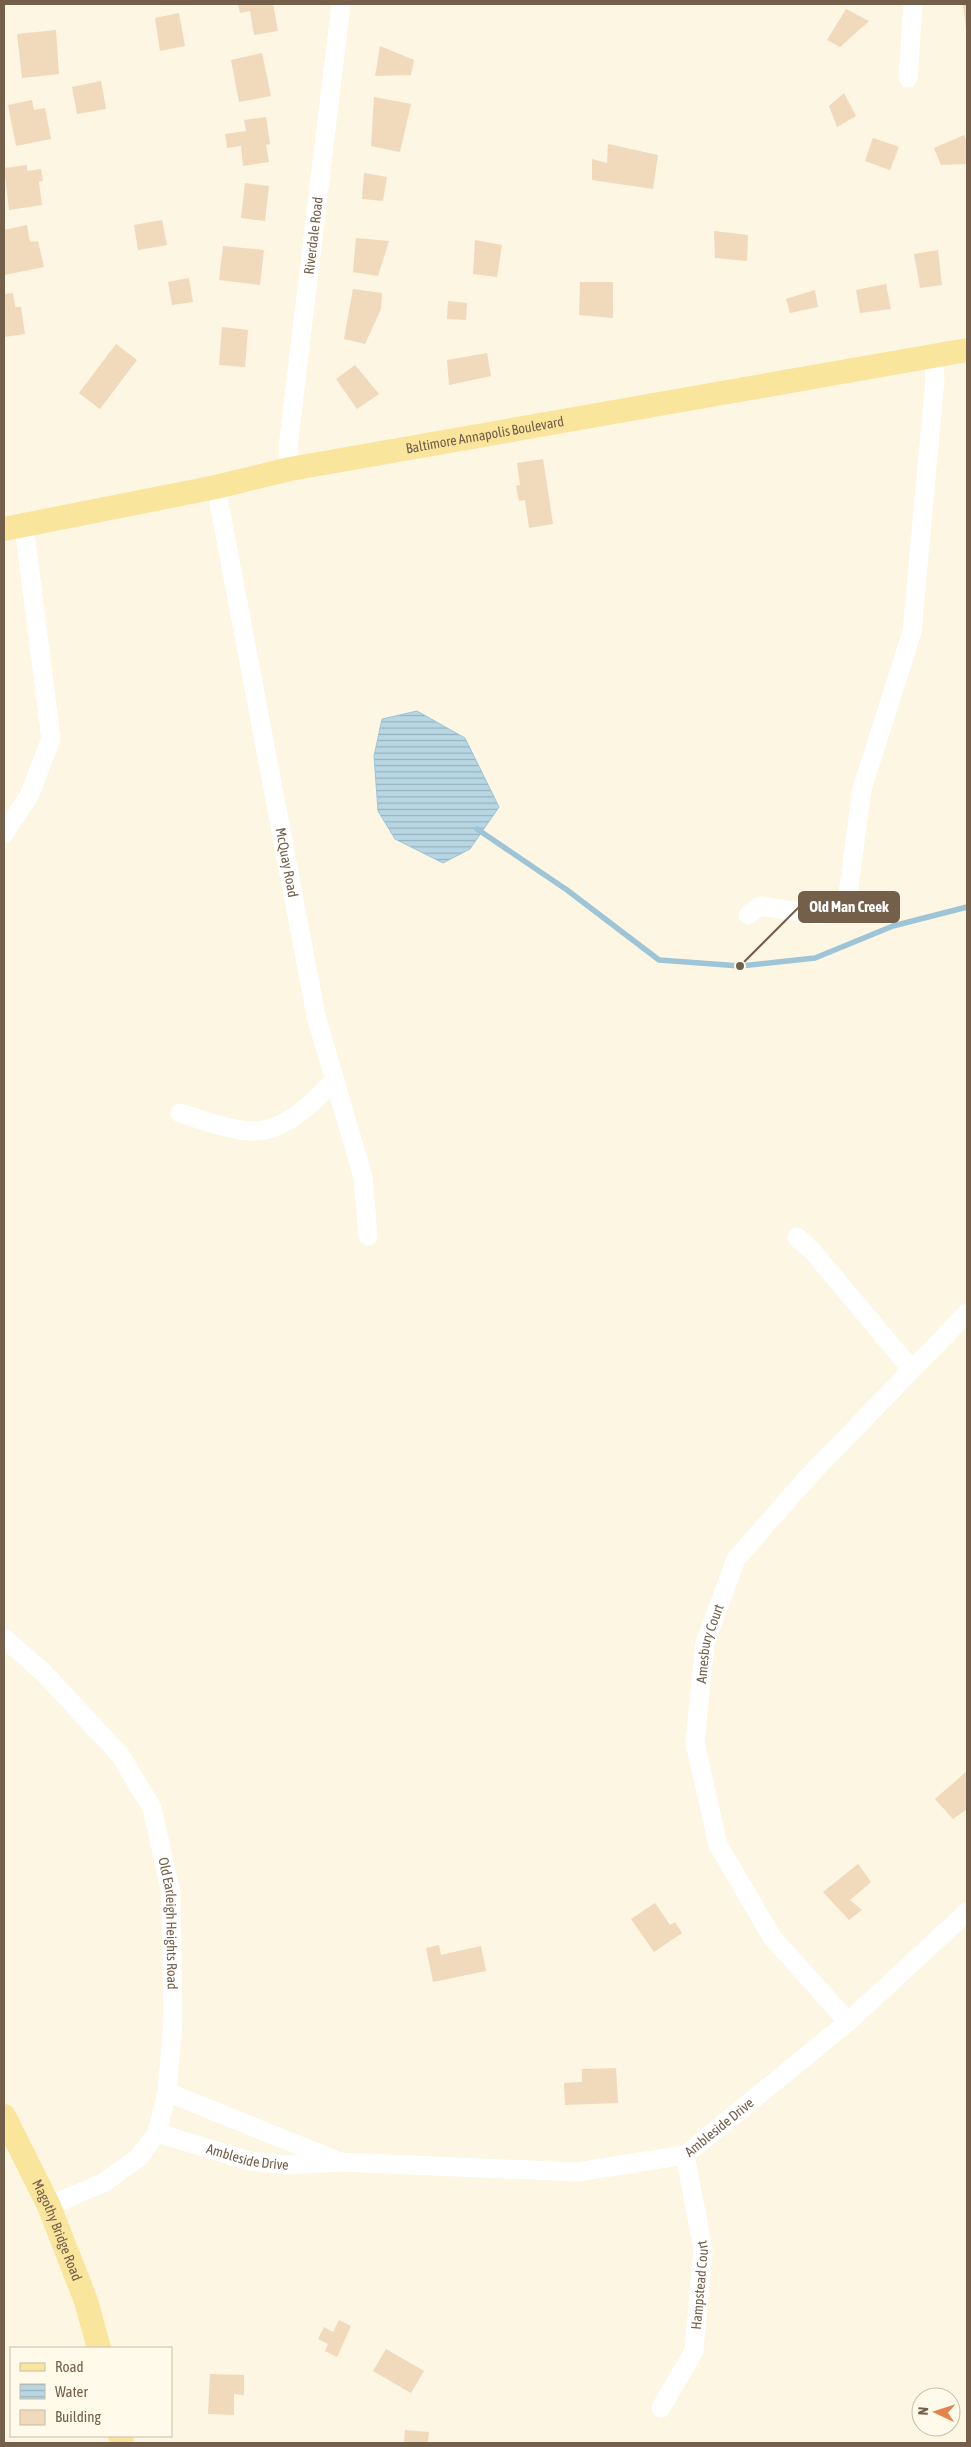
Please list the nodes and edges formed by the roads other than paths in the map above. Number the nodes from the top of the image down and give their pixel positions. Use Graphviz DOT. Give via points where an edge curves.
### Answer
graph roads {
  1 [pos="341,4"];
  2 [pos="913,4"];
  3 [pos="908,78"];
  4 [pos="967,350"];
  5 [pos="930,356"];
  6 [pos="290,469"];
  7 [pos="216,487"];
  8 [pos="14,527"];
  9 [pos="4,834"];
  10 [pos="748,915"];
  11 [pos="335,1080"];
  12 [pos="180,1113"];
  13 [pos="368,1236"];
  14 [pos="797,1238"];
  15 [pos="967,1313"];
  16 [pos="912,1370"];
  17 [pos="4,1638"];
  18 [pos="967,1912"];
  19 [pos="848,2022"];
  20 [pos="167,2092"];
  21 [pos="4,2116"];
  22 [pos="157,2133"];
  23 [pos="10,2143"];
  24 [pos="685,2155"];
  25 [pos="341,2162"];
  26 [pos="49,2206"];
  27 [pos="99,2347"];
  28 [pos="661,2408"];
  1 -- 6 [label="street, Riverdale Road" via="288,447"];
  2 -- 3 [label="street"];
  4 -- 5 [label="main road, Baltimore Annapolis Boulevard"];
  5 -- 6 [label="main road, Baltimore Annapolis Boulevard"];
  5 -- 10 [label="street" via="935,379 912,632 862,789 848,894 837,911 820,915 760,906"];
  6 -- 7 [label="main road, Baltimore Annapolis Boulevard"];
  7 -- 8 [label="main road, Baltimore Annapolis Boulevard"];
  7 -- 11 [label="street, McQuay Road" via="316,1016"];
  8 -- 9 [label="street" via="51,739 29,796"];
  11 -- 12 [label="street" via="310,1105 286,1122 256,1131 210,1123"];
  11 -- 13 [label="street, McQuay Road" via="363,1177"];
  14 -- 16 [label="street" via="814,1253"];
  15 -- 16 [label="street, Amesbury Court"];
  16 -- 19 [label="street, Amesbury Court" via="807,1478 736,1559 705,1643 694,1743 718,1845 772,1937"];
  17 -- 20 [label="street, Old Earleigh Heights Road" via="44,1673 120,1755 152,1808 171,1893 173,2021"];
  18 -- 19 [label="street, Ambleside Drive"];
  19 -- 24 [label="street, Ambleside Drive"];
  20 -- 22 [label="street, Old Earleigh Heights Road"];
  20 -- 25 [label="street, Ambleside Drive"];
  21 -- 23 [label="main road, Magothy Bridge Road"];
  22 -- 25 [label="street, Ambleside Drive" via="250,2161 288,2165"];
  22 -- 26 [label="street, Old Earleigh Heights Road" via="138,2158 103,2183"];
  23 -- 26 [label="main road, Magothy Bridge Road"];
  24 -- 25 [label="street, Ambleside Drive" via="578,2172"];
  24 -- 28 [label="street, Hampstead Court" via="703,2249 696,2332 694,2350"];
  26 -- 27 [label="main road, Magothy Bridge Road" via="86,2301"];
}
